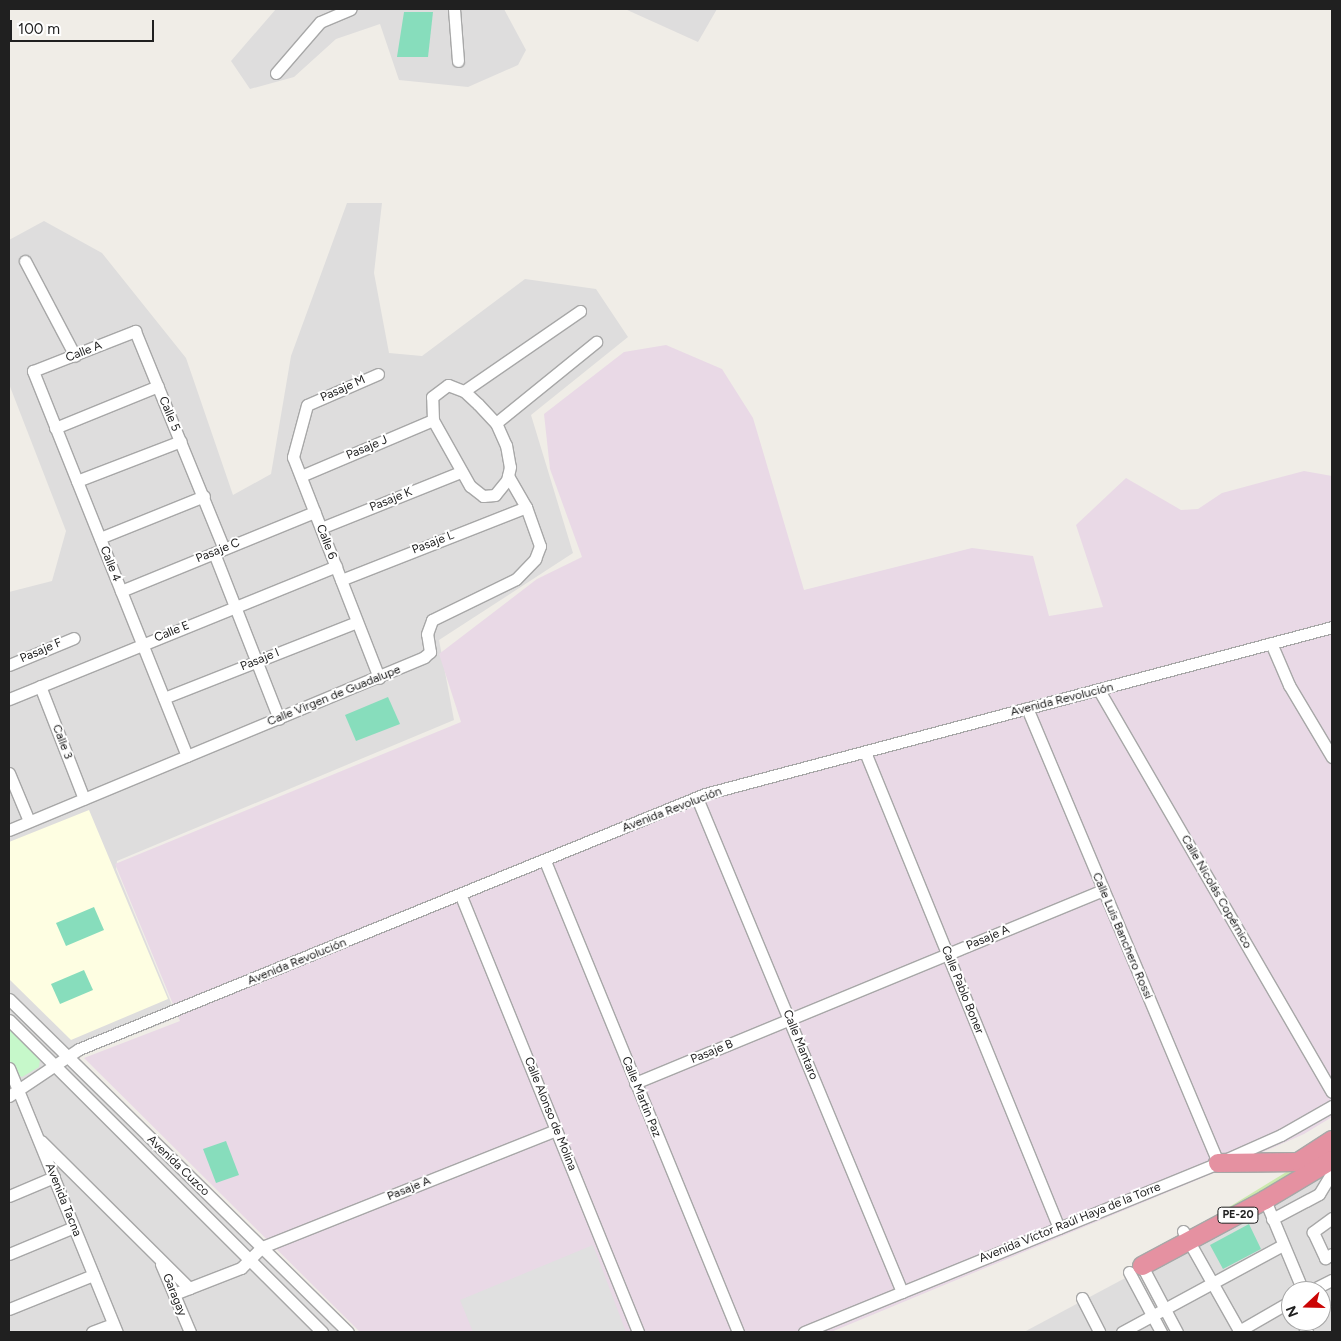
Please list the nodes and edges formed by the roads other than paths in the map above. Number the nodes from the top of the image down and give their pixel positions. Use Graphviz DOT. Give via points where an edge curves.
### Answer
graph roads {
  1 [pos="350,9"];
  2 [pos="454,9"];
  3 [pos="458,61"];
  4 [pos="276,73"];
  5 [pos="25,260"];
  6 [pos="580,310"];
  7 [pos="135,332"];
  8 [pos="596,342"];
  9 [pos="75,356"];
  10 [pos="33,371"];
  11 [pos="378,374"];
  12 [pos="158,386"];
  13 [pos="464,391"];
  14 [pos="308,405"];
  15 [pos="433,420"];
  16 [pos="496,423"];
  17 [pos="55,428"];
  18 [pos="181,441"];
  19 [pos="460,472"];
  20 [pos="301,476"];
  21 [pos="508,476"];
  22 [pos="77,481"];
  23 [pos="204,496"];
  24 [pos="526,507"];
  25 [pos="315,512"];
  26 [pos="321,528"];
  27 [pos="100,538"];
  28 [pos="219,551"];
  29 [pos="336,566"];
  30 [pos="341,580"];
  31 [pos="121,591"];
  32 [pos="234,607"];
  33 [pos="357,622"];
  34 [pos="1332,628"];
  35 [pos="74,638"];
  36 [pos="1271,643"];
  37 [pos="142,644"];
  38 [pos="257,662"];
  39 [pos="9,665"];
  40 [pos="378,678"];
  41 [pos="40,686"];
  42 [pos="1100,692"];
  43 [pos="164,698"];
  44 [pos="9,699"];
  45 [pos="1027,708"];
  46 [pos="279,718"];
  47 [pos="865,752"];
  48 [pos="187,756"];
  49 [pos="1332,757"];
  50 [pos="9,773"];
  51 [pos="697,798"];
  52 [pos="84,799"];
  53 [pos="28,822"];
  54 [pos="9,830"];
  55 [pos="545,861"];
  56 [pos="1103,890"];
  57 [pos="462,896"];
  58 [pos="947,955"];
  59 [pos="9,998"];
  60 [pos="9,1020"];
  61 [pos="790,1020"];
  62 [pos="66,1056"];
  63 [pos="53,1064"];
  64 [pos="9,1068"];
  65 [pos="635,1083"];
  66 [pos="1332,1092"];
  67 [pos="14,1093"];
  68 [pos="1332,1106"];
  69 [pos="556,1130"];
  70 [pos="38,1138"];
  71 [pos="1332,1140"];
  72 [pos="1332,1160"];
  73 [pos="1218,1163"];
  74 [pos="1332,1172"];
  75 [pos="54,1177"];
  76 [pos="9,1196"];
  77 [pos="1265,1200"];
  78 [pos="1272,1218"];
  79 [pos="1332,1218"];
  80 [pos="74,1227"];
  81 [pos="1059,1228"];
  82 [pos="1186,1236"];
  83 [pos="1283,1245"];
  84 [pos="262,1248"];
  85 [pos="9,1254"];
  86 [pos="1332,1254"];
  87 [pos="159,1257"];
  88 [pos="249,1261"];
  89 [pos="1136,1269"];
  90 [pos="94,1275"];
  91 [pos="1299,1281"];
  92 [pos="1212,1283"];
  93 [pos="189,1288"];
  94 [pos="902,1292"];
  95 [pos="174,1294"];
  96 [pos="1082,1298"];
  97 [pos="1281,1308"];
  98 [pos="9,1309"];
  99 [pos="1164,1309"];
  100 [pos="1152,1316"];
  101 [pos="115,1328"];
  102 [pos="92,1332"];
  103 [pos="190,1332"];
  104 [pos="322,1332"];
  105 [pos="348,1332"];
  106 [pos="638,1332"];
  107 [pos="738,1332"];
  108 [pos="804,1332"];
  109 [pos="1099,1332"];
  110 [pos="1122,1332"];
  111 [pos="1161,1332"];
  112 [pos="1177,1332"];
  113 [pos="1240,1332"];
  1 -- 4 [label="street" via="320,22"];
  2 -- 3 [label="street"];
  5 -- 9 [label="street"];
  6 -- 13 [label="street"];
  7 -- 9 [label="street, Calle A"];
  7 -- 12 [label="street, Calle 5"];
  8 -- 16 [label="street"];
  9 -- 10 [label="street, Calle A"];
  10 -- 17 [label="street, Calle 4"];
  11 -- 14 [label="street, Pasaje M"];
  12 -- 17 [label="street"];
  12 -- 18 [label="street, Calle 5"];
  13 -- 15 [label="street" via="448,385 438,390 432,397"];
  13 -- 16 [label="street"];
  14 -- 20 [label="street, Calle 6" via="294,457"];
  15 -- 19 [label="street"];
  15 -- 20 [label="street, Pasaje J"];
  16 -- 21 [label="street" via="506,445"];
  17 -- 22 [label="street, Calle 4"];
  18 -- 22 [label="street"];
  18 -- 23 [label="street, Calle 5"];
  19 -- 21 [label="street" via="483,496 495,495"];
  19 -- 26 [label="street, Pasaje K"];
  20 -- 25 [label="street, Calle 6"];
  21 -- 24 [label="street, Calle Virgen de Guadalupe"];
  22 -- 27 [label="street, Calle 4"];
  23 -- 27 [label="street"];
  23 -- 28 [label="street, Calle 5"];
  24 -- 30 [label="street, Pasaje L"];
  24 -- 40 [label="street, Calle Virgen de Guadalupe" via="540,546 525,573 434,618 427,634 430,652"];
  25 -- 26 [label="street, Calle 6"];
  25 -- 28 [label="street, Pasaje C"];
  26 -- 29 [label="street, Calle 6"];
  27 -- 31 [label="street, Calle 4"];
  28 -- 31 [label="street, Pasaje C"];
  28 -- 32 [label="street, Calle 5"];
  29 -- 30 [label="street, Calle 6"];
  29 -- 32 [label="street, Calle E"];
  30 -- 33 [label="street, Calle 6"];
  31 -- 37 [label="street, Calle 4"];
  32 -- 37 [label="street, Calle E"];
  32 -- 38 [label="street, Calle 5"];
  33 -- 38 [label="street, Pasaje I"];
  33 -- 40 [label="street, Calle 6"];
  34 -- 36 [label="street, Avenida Revolución"];
  35 -- 39 [label="street, Pasaje F"];
  36 -- 42 [label="street, Avenida Revolución"];
  36 -- 49 [label="street" via="1290,684"];
  37 -- 41 [label="street, Calle E"];
  37 -- 43 [label="street, Calle 4"];
  38 -- 43 [label="street, Pasaje I"];
  38 -- 46 [label="street, Calle 5"];
  40 -- 46 [label="street, Calle Virgen de Guadalupe"];
  41 -- 44 [label="street, Calle E"];
  41 -- 52 [label="street, Calle 3"];
  42 -- 45 [label="street, Avenida Revolución"];
  42 -- 66 [label="street, Calle Nicolás Copérnico"];
  43 -- 48 [label="street, Calle 4"];
  45 -- 47 [label="street, Avenida Revolución"];
  45 -- 56 [label="street, Calle Luis Banchero Rossi"];
  46 -- 48 [label="street, Calle Virgen de Guadalupe"];
  47 -- 51 [label="street, Avenida Revolución"];
  47 -- 58 [label="street, Calle Pablo Boner"];
  48 -- 52 [label="street, Calle Virgen de Guadalupe"];
  50 -- 53 [label="street"];
  51 -- 55 [label="street, Avenida Revolución"];
  51 -- 61 [label="street, Calle Mantaro"];
  52 -- 53 [label="street, Calle Virgen de Guadalupe"];
  53 -- 54 [label="street, Calle Virgen de Guadalupe"];
  55 -- 57 [label="street, Avenida Revolución"];
  55 -- 65 [label="street, Calle Martin Paz"];
  56 -- 58 [label="street, Pasaje A"];
  56 -- 73 [label="street, Calle Luis Banchero Rossi"];
  57 -- 62 [label="street, Avenida Revolución"];
  57 -- 69 [label="street, Calle Alonso de Molina"];
  58 -- 61 [label="street, Pasaje A"];
  58 -- 81 [label="street, Calle Pablo Boner"];
  59 -- 62 [label="street, Avenida Cuzco"];
  60 -- 63 [label="street, Avenida Cuzco"];
  61 -- 65 [label="street, Pasaje B"];
  61 -- 94 [label="street, Calle Mantaro"];
  62 -- 63 [label="street, Avenida Revolución"];
  62 -- 84 [label="street, Avenida Cuzco"];
  63 -- 67 [label="street, Avenida Revolución"];
  63 -- 88 [label="street, Avenida Cuzco"];
  64 -- 67 [label="street, Avenida Tacna"];
  65 -- 107 [label="street, Calle Martin Paz"];
  67 -- 70 [label="street, Avenida Tacna"];
  68 -- 73 [label="street, Avenida Víctor Raúl Haya de la Torre" via="1281,1135"];
  69 -- 84 [label="street, Pasaje A"];
  69 -- 106 [label="street, Calle Alonso de Molina"];
  70 -- 75 [label="street, Avenida Tacna"];
  70 -- 87 [label="street"];
  71 -- 73 [label="highway" via="1298,1162"];
  72 -- 77 [label="highway, PE-20"];
  73 -- 81 [label="street, Avenida Víctor Raúl Haya de la Torre"];
  74 -- 78 [label="street" via="1319,1194"];
  75 -- 76 [label="street"];
  75 -- 80 [label="street, Avenida Tacna"];
  77 -- 78 [label="street"];
  77 -- 82 [label="highway, PE-20"];
  78 -- 83 [label="street"];
  79 -- 86 [label="street" via="1313,1232 1325,1258"];
  80 -- 85 [label="street"];
  80 -- 90 [label="street, Avenida Tacna"];
  81 -- 94 [label="street, Avenida Víctor Raúl Haya de la Torre"];
  82 -- 89 [label="highway, PE-20"];
  82 -- 92 [label="street"];
  83 -- 91 [label="street"];
  83 -- 92 [label="street"];
  84 -- 88 [label="street"];
  84 -- 105 [label="street, Avenida Cuzco"];
  87 -- 93 [label="street"];
  87 -- 95 [label="street, Garagay"];
  88 -- 93 [label="street" via="241,1268"];
  88 -- 104 [label="street, Avenida Cuzco"];
  89 -- 99 [label="street"];
  89 -- 100 [label="street"];
  90 -- 98 [label="street"];
  90 -- 101 [label="street, Avenida Tacna"];
  92 -- 99 [label="street"];
  92 -- 113 [label="street"];
  93 -- 95 [label="street"];
  94 -- 108 [label="street, Avenida Víctor Raúl Haya de la Torre"];
  95 -- 103 [label="street, Garagay"];
  96 -- 109 [label="street"];
  97 -- 113 [label="street"];
  99 -- 100 [label="street"];
  99 -- 112 [label="street"];
  100 -- 110 [label="street"];
  100 -- 111 [label="street"];
  101 -- 102 [label="street"];
}
